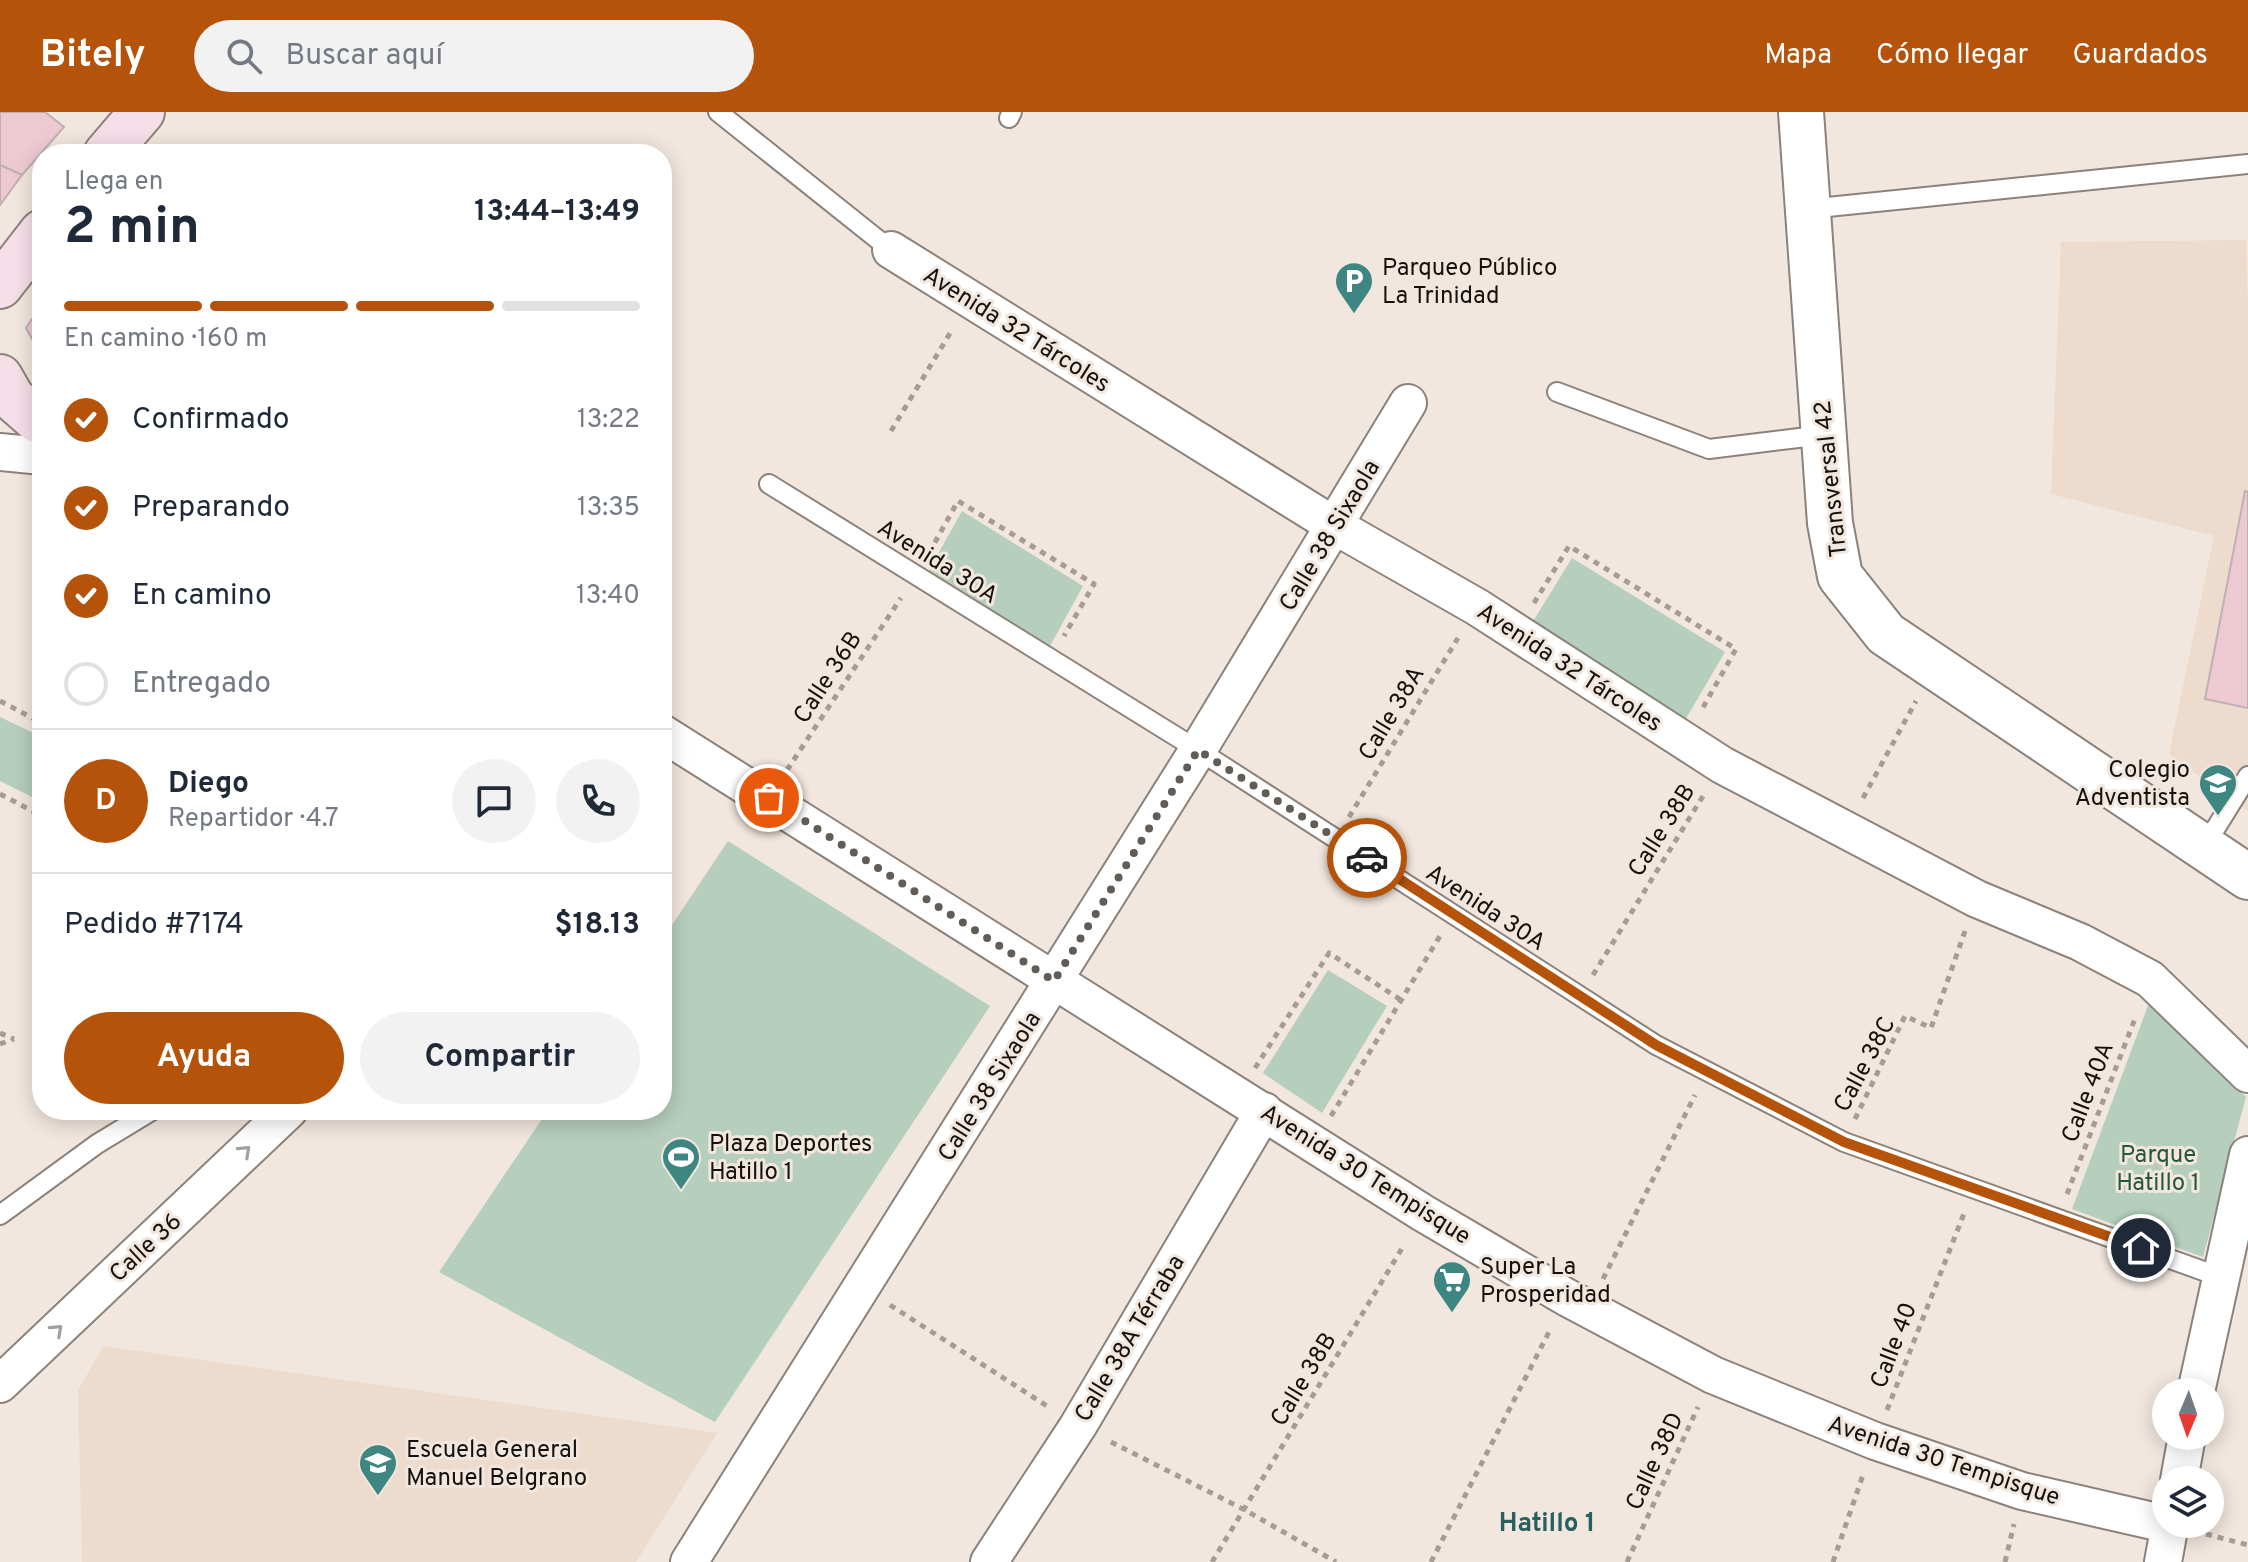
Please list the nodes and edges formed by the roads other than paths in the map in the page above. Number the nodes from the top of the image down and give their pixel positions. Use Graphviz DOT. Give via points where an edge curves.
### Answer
graph roads {
  1 [pos="142,112"];
  2 [pos="718,112"];
  3 [pos="1801,112"];
  4 [pos="115,144"];
  5 [pos="2248,164"];
  6 [pos="1808,209"];
  7 [pos="32,245"];
  8 [pos="891,250"];
  9 [pos="3,284"];
  10 [pos="0,377"];
  11 [pos="1557,392"];
  12 [pos="1408,403"];
  13 [pos="30,426"];
  14 [pos="1824,435"];
  15 [pos="0,452"];
  16 [pos="769,484"];
  17 [pos="1335,526"];
  18 [pos="672,739"];
  19 [pos="1198,750"];
  20 [pos="2248,776"];
  21 [pos="2204,847"];
  22 [pos="2248,877"];
  23 [pos="1054,981"];
  24 [pos="2248,1074"];
  25 [pos="1251,1102"];
  26 [pos="137,1120"];
  27 [pos="278,1120"];
  28 [pos="2248,1155"];
  29 [pos="0,1215"];
  30 [pos="2223,1278"];
  31 [pos="2199,1378"];
  32 [pos="0,1384"];
  33 [pos="2152,1520"];
  34 [pos="2166,1538"];
  35 [pos="689,1562"];
  36 [pos="989,1562"];
  37 [pos="2163,1562"];
  1 -- 4 [label="main road"];
  2 -- 8 [label="lane"];
  3 -- 6 [label="street, Transversal 42"];
  5 -- 6 [label="lane"];
  6 -- 14 [label="street, Transversal 42"];
  7 -- 9 [label="main road"];
  8 -- 17 [label="street, Avenida 32 Tárcoles"];
  10 -- 13 [label="main road"];
  11 -- 14 [label="lane" via="1709,449"];
  12 -- 17 [label="street, Calle 38 Sixaola"];
  13 -- 15 [label="street"];
  14 -- 21 [label="street, Transversal 42" via="1840,576 1886,634"];
  16 -- 19 [label="lane, Avenida 30A"];
  17 -- 19 [label="street, Calle 38 Sixaola"];
  17 -- 24 [label="street, Avenida 32 Tárcoles" via="1477,607 1722,765 1977,899 2080,942 2150,979"];
  18 -- 23 [label="street, Avenida 30 Tempisque"];
  19 -- 23 [label="street, Calle 38 Sixaola"];
  19 -- 30 [label="lane, Avenida 30A" via="1656,1045 1844,1142"];
  20 -- 21 [label="lane"];
  21 -- 22 [label="street, Transversal 42"];
  23 -- 25 [label="street, Avenida 30 Tempisque"];
  23 -- 35 [label="street, Calle 38 Sixaola"];
  25 -- 33 [label="street, Avenida 30 Tempisque" via="1423,1213 1713,1375 1875,1441 2022,1491"];
  25 -- 36 [label="street, Calle 38A Térraba" via="1078,1426"];
  26 -- 29 [label="lane"];
  32 -- 27 [label="street, Calle 36, one-way"];
  28 -- 30 [label="street"];
  30 -- 31 [label="street"];
  34 -- 37 [label="street"];
}
